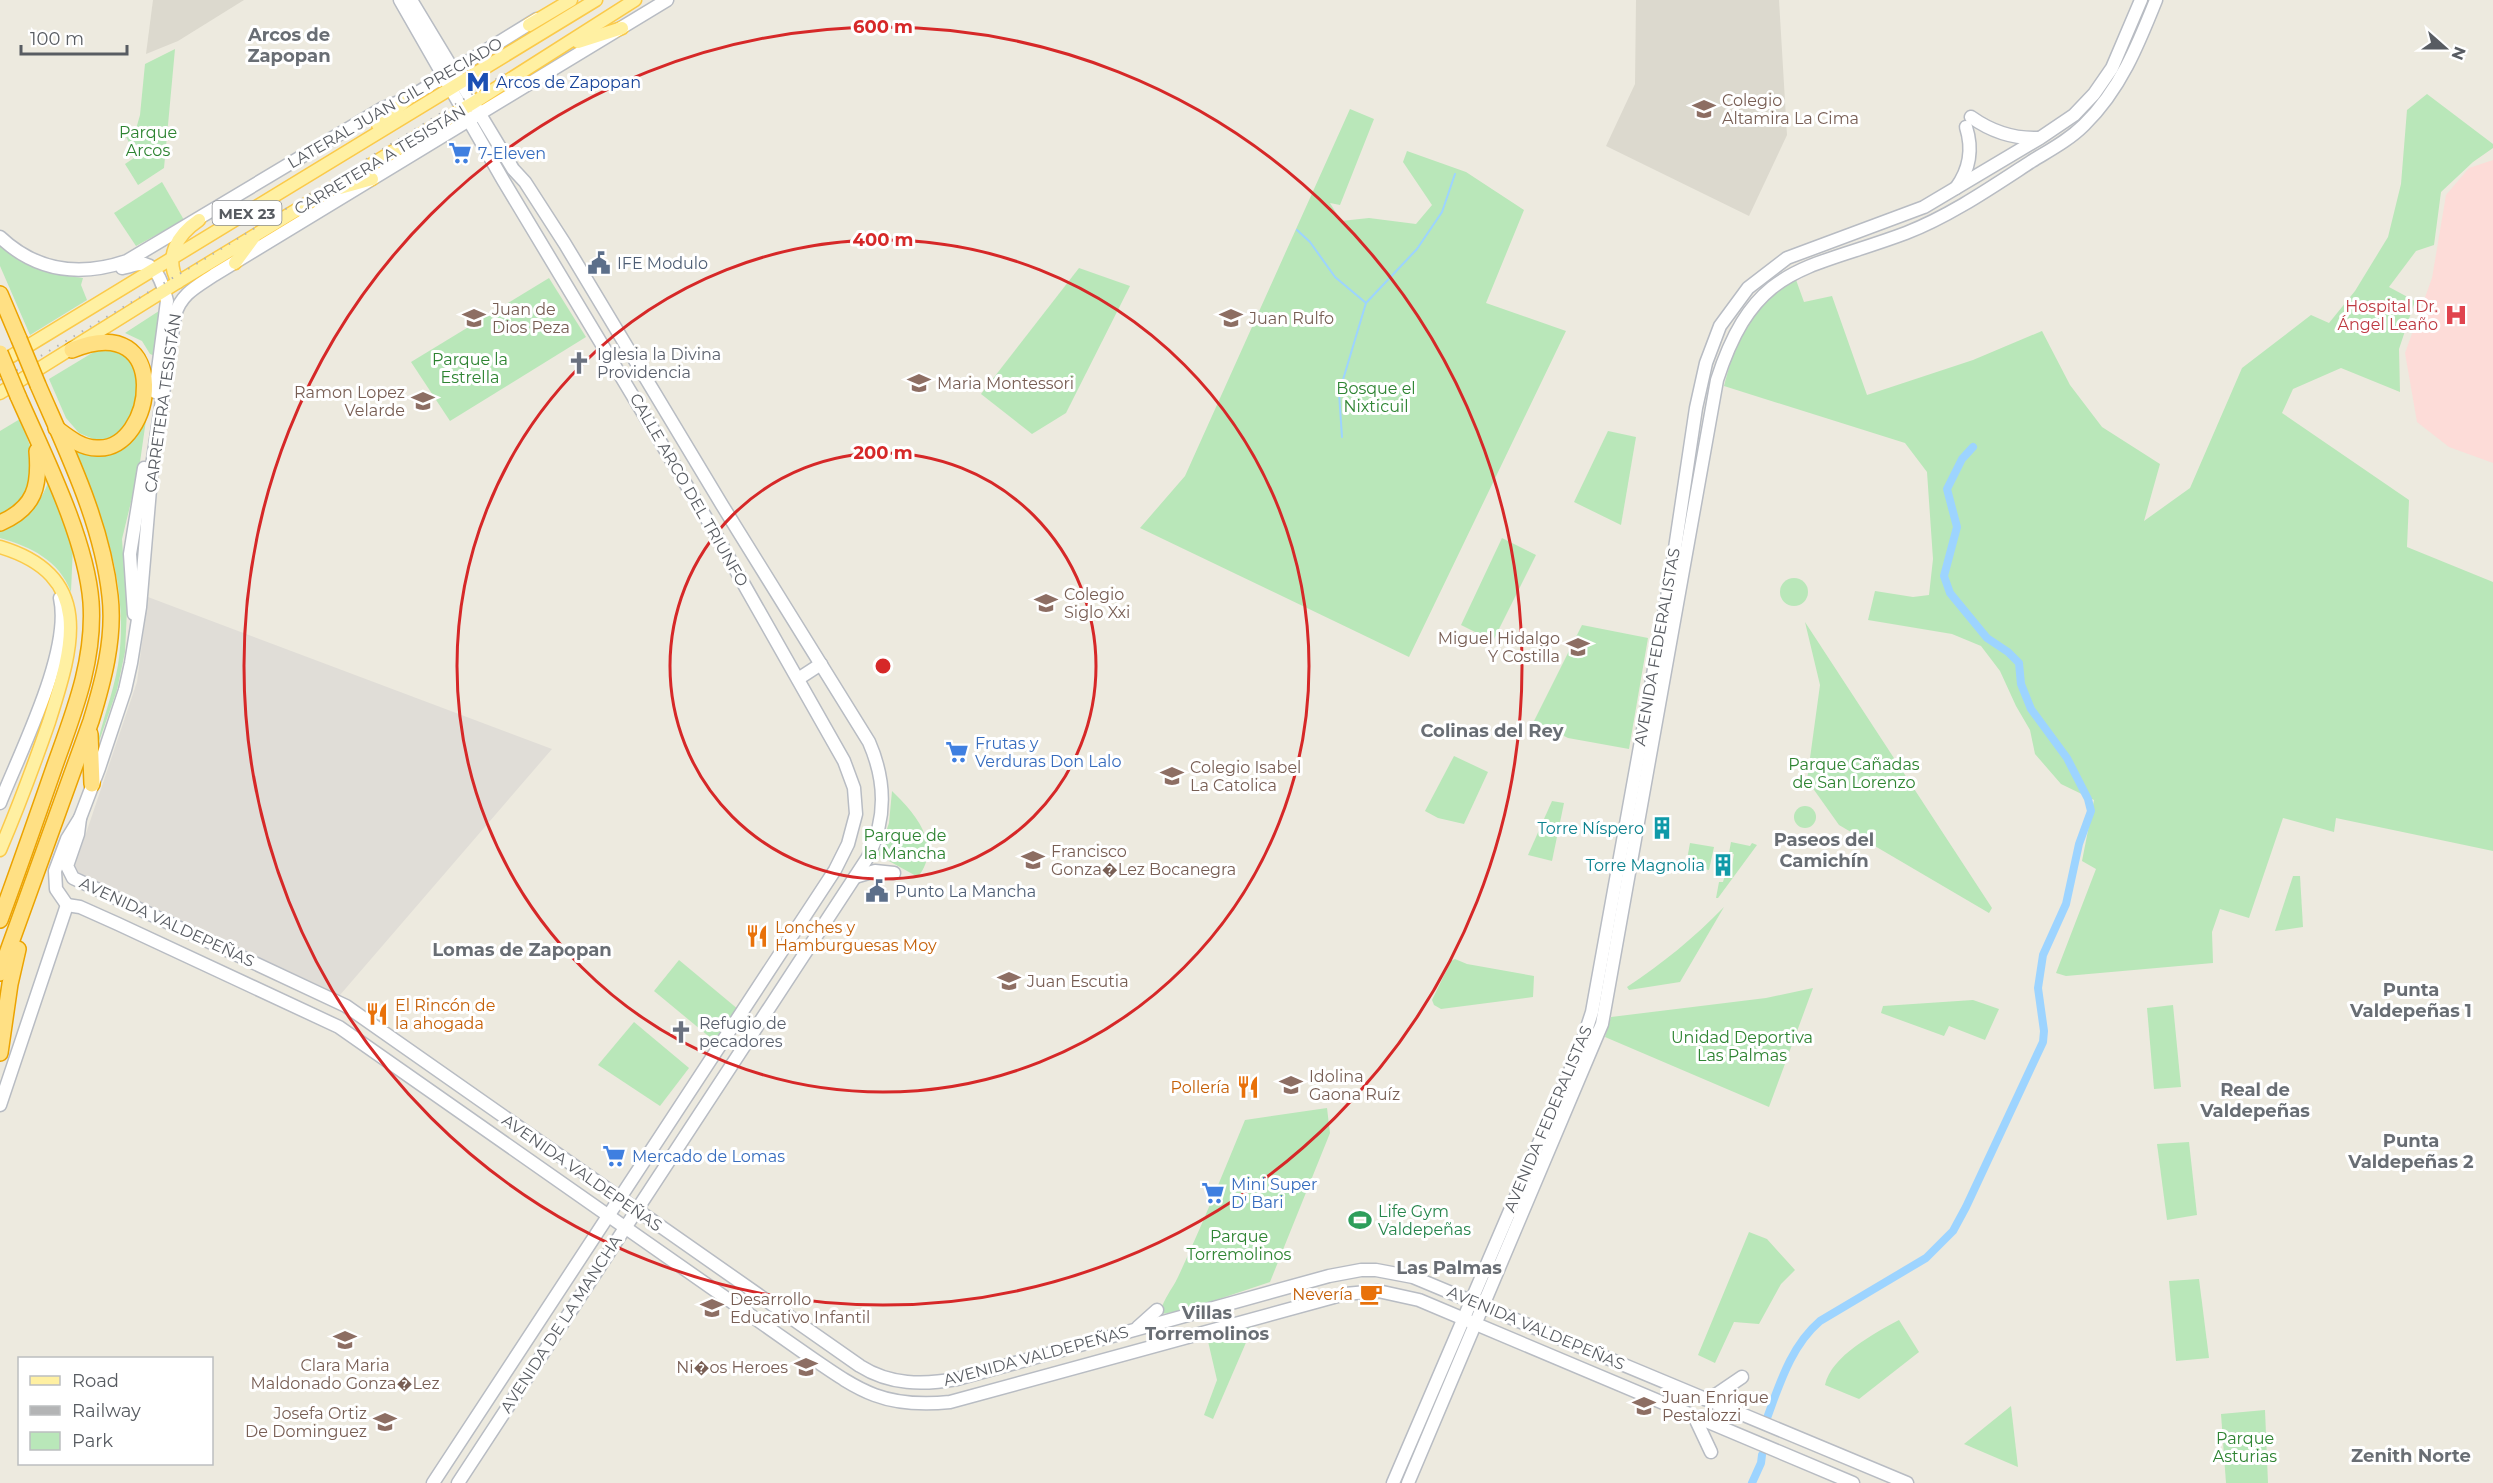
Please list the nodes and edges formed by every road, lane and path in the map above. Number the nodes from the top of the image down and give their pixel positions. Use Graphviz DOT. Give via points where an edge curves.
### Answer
graph roads {
  1 [pos="400,0"];
  2 [pos="411,0"];
  3 [pos="562,0"];
  4 [pos="571,0"];
  5 [pos="596,0"];
  6 [pos="635,0"];
  7 [pos="667,0"];
  8 [pos="2141,0"];
  9 [pos="2156,0"];
  10 [pos="529,25"];
  11 [pos="622,28"];
  12 [pos="547,56"];
  13 [pos="452,79"];
  14 [pos="409,98"];
  15 [pos="471,112"];
  16 [pos="2040,138"];
  17 [pos="340,156"];
  18 [pos="372,179"];
  19 [pos="1953,192"];
  20 [pos="316,197"];
  21 [pos="199,220"];
  22 [pos="256,234"];
  23 [pos="0,237"];
  24 [pos="170,260"];
  25 [pos="235,263"];
  26 [pos="97,269"];
  27 [pos="153,270"];
  28 [pos="178,282"];
  29 [pos="164,291"];
  30 [pos="0,294"];
  31 [pos="72,350"];
  32 [pos="0,353"];
  33 [pos="0,363"];
  34 [pos="0,393"];
  35 [pos="56,428"];
  36 [pos="36,436"];
  37 [pos="0,523"];
  38 [pos="0,547"];
  39 [pos="44,568"];
  40 [pos="136,636"];
  41 [pos="821,664"];
  42 [pos="798,679"];
  43 [pos="91,721"];
  44 [pos="877,761"];
  45 [pos="92,784"];
  46 [pos="856,800"];
  47 [pos="0,803"];
  48 [pos="80,818"];
  49 [pos="0,850"];
  50 [pos="36,872"];
  51 [pos="894,873"];
  52 [pos="855,877"];
  53 [pos="129,904"];
  54 [pos="67,905"];
  55 [pos="0,919"];
  56 [pos="118,924"];
  57 [pos="0,973"];
  58 [pos="0,1053"];
  59 [pos="0,1105"];
  60 [pos="619,1199"];
  61 [pos="635,1211"];
  62 [pos="608,1216"];
  63 [pos="624,1228"];
  64 [pos="1361,1270"];
  65 [pos="1361,1291"];
  66 [pos="1471,1300"];
  67 [pos="1484,1305"];
  68 [pos="1157,1310"];
  69 [pos="1463,1319"];
  70 [pos="1476,1324"];
  71 [pos="1132,1331"];
  72 [pos="1742,1377"];
  73 [pos="957,1379"];
  74 [pos="961,1399"];
  75 [pos="1704,1399"];
  76 [pos="1695,1418"];
  77 [pos="1802,1441"];
  78 [pos="1711,1452"];
  79 [pos="1795,1459"];
  80 [pos="433,1483"];
  81 [pos="458,1483"];
  82 [pos="1393,1483"];
  83 [pos="1408,1483"];
  84 [pos="1853,1483"];
  85 [pos="1907,1483"];
  1 -- 13 [label="street, CALLE ARCO DEL TRIUNFO"];
  2 -- 13 [label="street, CALLE ARCO DEL TRIUNFO"];
  3 -- 10 [label="street, LATERAL JUAN GIL PRECIADO"];
  4 -- 10 [label="main road"];
  5 -- 13 [label="main road, CARRETERA A TESISTÁN / MEX 23"];
  6 -- 12 [label="main road, CARRETERA A TESISTÁN / MEX 23"];
  7 -- 11 [label="street, CARRETERA TESISTÁN"];
  8 -- 16 [label="street, AVENIDA FEDERALISTAS" via="2105,80 2074,114"];
  9 -- 67 [label="street, AVENIDA FEDERALISTAS" via="2116,87 2075,133 1937,218 1789,275 1760,297 1736,330 1717,380 1606,1010"];
  10 -- 13 [label="street, LATERAL JUAN GIL PRECIADO"];
  11 -- 12 [label="main road"];
  11 -- 15 [label="street, CARRETERA TESISTÁN"];
  12 -- 15 [label="main road, CARRETERA A TESISTÁN / MEX 23"];
  13 -- 14 [label="street, LATERAL JUAN GIL PRECIADO"];
  13 -- 15 [label="street, CALLE ARCO DEL TRIUNFO"];
  13 -- 17 [label="main road, CARRETERA A TESISTÁN / MEX 23"];
  14 -- 17 [label="main road"];
  14 -- 21 [label="street, LATERAL JUAN GIL PRECIADO" via="383,108"];
  15 -- 18 [label="street, CARRETERA TESISTÁN"];
  15 -- 20 [label="main road, CARRETERA A TESISTÁN / MEX 23"];
  15 -- 41 [label="street, CALLE ARCO DEL TRIUNFO" via="525,182"];
  15 -- 42 [label="street, CALLE ARCO DEL TRIUNFO"];
  16 -- 19 [label="street, AVENIDA FEDERALISTAS"];
  16 -- 19 [label="street" via="2005,135 1968,122 1969,160"];
  17 -- 24 [label="main road, CARRETERA A TESISTÁN / MEX 23"];
  18 -- 20 [label="main road"];
  18 -- 25 [label="street, CARRETERA TESISTÁN"];
  19 -- 66 [label="street, AVENIDA FEDERALISTAS" via="1894,219 1787,258 1748,288 1720,326 1706,363 1696,408 1671,575 1592,1012"];
  20 -- 22 [label="main road, CARRETERA A TESISTÁN / MEX 23"];
  21 -- 24 [label="main road" via="183,234"];
  21 -- 26 [label="street, LATERAL JUAN GIL PRECIADO" via="127,261"];
  22 -- 25 [label="main road"];
  22 -- 28 [label="main road, CARRETERA A TESISTÁN / MEX 23"];
  23 -- 26 [label="street, LATERAL JUAN GIL PRECIADO" via="30,259 56,269"];
  24 -- 27 [label="main road, CARRETERA A TESISTÁN / MEX 23"];
  24 -- 28 [label="main road"];
  25 -- 40 [label="street, CARRETERA TESISTÁN" via="189,291 175,315 152,466"];
  26 -- 27 [label="street" via="145,264"];
  27 -- 29 [label="street"];
  27 -- 33 [label="main road, CARRETERA A TESISTÁN / MEX 23"];
  28 -- 29 [label="main road, CARRETERA A TESISTÁN / MEX 23"];
  29 -- 31 [label="main road, CARRETERA A TESISTÁN / MEX 23"];
  29 -- 40 [label="street" via="167,301 130,554"];
  30 -- 35 [label="highway, bridge"];
  31 -- 34 [label="main road, CARRETERA A TESISTÁN / MEX 23"];
  31 -- 35 [label="highway" via="104,340 114,341 133,353 144,374 140,414 130,433 104,448 81,444"];
  32 -- 36 [label="highway, bridge"];
  35 -- 43 [label="highway" via="96,528 111,598 103,681"];
  36 -- 37 [label="highway" via="37,487 14,517"];
  36 -- 55 [label="highway" via="86,569 92,637 77,704"];
  38 -- 39 [label="main road" via="29,557"];
  39 -- 47 [label="street" via="61,604 59,640 40,712"];
  39 -- 49 [label="main road" via="67,604 71,629 69,657"];
  40 -- 45 [label="street, CARRETERA TESISTÁN" via="125,690"];
  41 -- 42 [label="street"];
  41 -- 44 [label="street, CALLE ARCO DEL TRIUNFO"];
  42 -- 46 [label="street, CALLE ARCO DEL TRIUNFO" via="844,761"];
  43 -- 45 [label="highway"];
  43 -- 50 [label="highway"];
  44 -- 52 [label="street, AVENIDA DE LA MANCHA" via="883,797 880,826"];
  45 -- 48 [label="street, CARRETERA TESISTÁN"];
  46 -- 60 [label="street, AVENIDA DE LA MANCHA" via="854,828 835,870"];
  48 -- 53 [label="street, AVENIDA VALDEPEÑAS" via="68,873 75,880"];
  48 -- 54 [label="street" via="67,839 54,877 56,889"];
  50 -- 57 [label="highway"];
  50 -- 58 [label="highway" via="10,984"];
  51 -- 52 [label="street" via="875,871"];
  52 -- 61 [label="street, AVENIDA DE LA MANCHA"];
  53 -- 56 [label="street" via="118,911"];
  53 -- 60 [label="street, AVENIDA VALDEPEÑAS" via="346,1006"];
  54 -- 56 [label="street, AVENIDA VALDEPEÑAS"];
  54 -- 59 [label="street"];
  56 -- 62 [label="street, AVENIDA VALDEPEÑAS" via="339,1027"];
  60 -- 61 [label="street, AVENIDA VALDEPEÑAS"];
  60 -- 62 [label="street, AVENIDA DE LA MANCHA"];
  61 -- 63 [label="street, AVENIDA DE LA MANCHA"];
  61 -- 73 [label="street, AVENIDA VALDEPEÑAS" via="867,1371 907,1382"];
  62 -- 63 [label="street, AVENIDA VALDEPEÑAS"];
  62 -- 80 [label="street, AVENIDA DE LA MANCHA"];
  63 -- 74 [label="street, AVENIDA VALDEPEÑAS" via="859,1390 907,1404"];
  63 -- 81 [label="street, AVENIDA DE LA MANCHA"];
  64 -- 65 [label="street"];
  64 -- 66 [label="street, AVENIDA VALDEPEÑAS" via="1402,1274"];
  64 -- 71 [label="street, AVENIDA VALDEPEÑAS"];
  65 -- 69 [label="street, AVENIDA VALDEPEÑAS" via="1409,1296"];
  65 -- 74 [label="street, AVENIDA VALDEPEÑAS"];
  66 -- 67 [label="street, AVENIDA VALDEPEÑAS"];
  66 -- 69 [label="street, AVENIDA FEDERALISTAS"];
  67 -- 70 [label="street, AVENIDA FEDERALISTAS"];
  67 -- 75 [label="street, AVENIDA VALDEPEÑAS"];
  68 -- 71 [label="street"];
  69 -- 70 [label="street, AVENIDA VALDEPEÑAS"];
  69 -- 82 [label="street, AVENIDA FEDERALISTAS"];
  70 -- 76 [label="street, AVENIDA VALDEPEÑAS"];
  70 -- 83 [label="street, AVENIDA FEDERALISTAS"];
  71 -- 73 [label="street, AVENIDA VALDEPEÑAS"];
  72 -- 75 [label="street"];
  73 -- 74 [label="street"];
  75 -- 77 [label="street, AVENIDA VALDEPEÑAS"];
  76 -- 78 [label="street"];
  76 -- 79 [label="street, AVENIDA VALDEPEÑAS"];
  77 -- 79 [label="street"];
  77 -- 85 [label="street, AVENIDA VALDEPEÑAS"];
  79 -- 84 [label="street, AVENIDA VALDEPEÑAS"];
}
